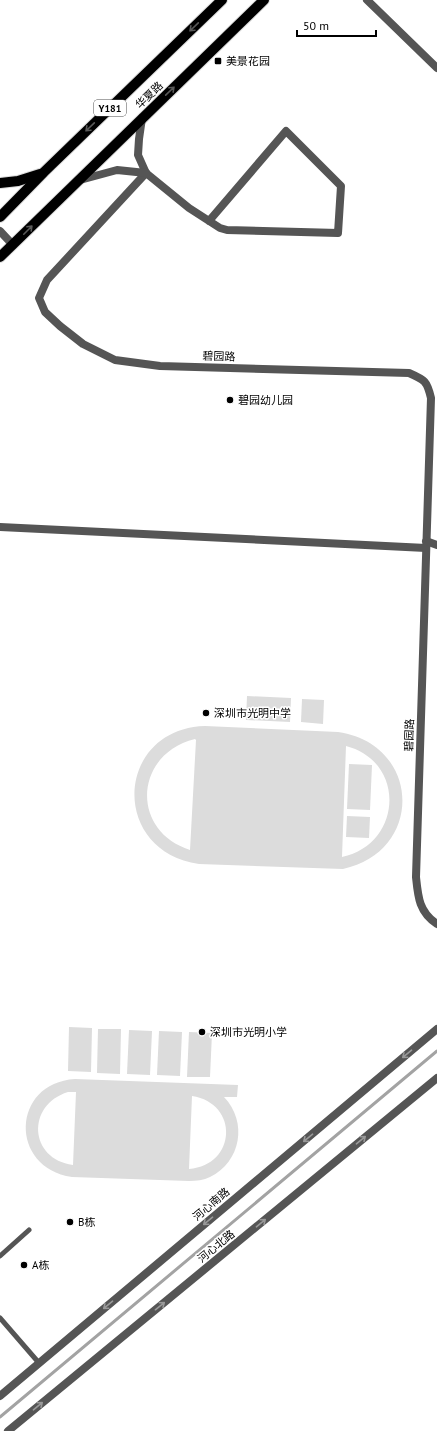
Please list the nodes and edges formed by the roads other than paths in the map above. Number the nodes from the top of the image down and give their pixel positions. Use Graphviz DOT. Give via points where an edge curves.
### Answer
graph roads {
  1 [pos="222,0"];
  2 [pos="264,0"];
  3 [pos="367,0"];
  4 [pos="437,68"];
  5 [pos="142,118"];
  6 [pos="44,172"];
  7 [pos="146,173"];
  8 [pos="77,181"];
  9 [pos="0,183"];
  10 [pos="0,217"];
  11 [pos="209,221"];
  12 [pos="0,231"];
  13 [pos="13,245"];
  14 [pos="0,257"];
  15 [pos="0,528"];
  16 [pos="426,545"];
  17 [pos="437,545"];
  18 [pos="437,924"];
  19 [pos="437,1029"];
  20 [pos="437,1078"];
  21 [pos="29,1230"];
  22 [pos="0,1256"];
  23 [pos="0,1318"];
  24 [pos="39,1363"];
  25 [pos="0,1396"];
  26 [pos="8,1431"];
  1 -- 6 [label="main road, 华夏路 / Y181, one-way"];
  5 -- 2 [label="main road, 华夏路 / Y181, one-way"];
  3 -- 4 [label="street"];
  5 -- 7 [label="street" via="138,155"];
  5 -- 8 [label="main road, 华夏路 / Y181"];
  6 -- 9 [label="main road"];
  6 -- 10 [label="main road, 华夏路 / Y181"];
  7 -- 8 [label="street" via="117,170"];
  7 -- 11 [label="street"];
  7 -- 16 [label="street, 碧园路" via="47,280 39,298 45,312 83,344 115,360 160,366 409,373 420,378 428,386 431,398"];
  13 -- 8 [label="main road, 华夏路 / Y181, one-way"];
  11 -- 11 [label="street" via="227,230 338,233 340,186 286,131"];
  12 -- 13 [label="street"];
  13 -- 14 [label="main road, 华夏路 / Y181"];
  15 -- 16 [label="street"];
  16 -- 17 [label="street"];
  16 -- 18 [label="street, 碧园路" via="416,877 423,910"];
  19 -- 24 [label="street, 河心南路, one-way"];
  26 -- 20 [label="street, 河心北路, one-way"];
  21 -- 22 [label="lane"];
  23 -- 24 [label="lane"];
  24 -- 25 [label="street, 河心南路"];
}
